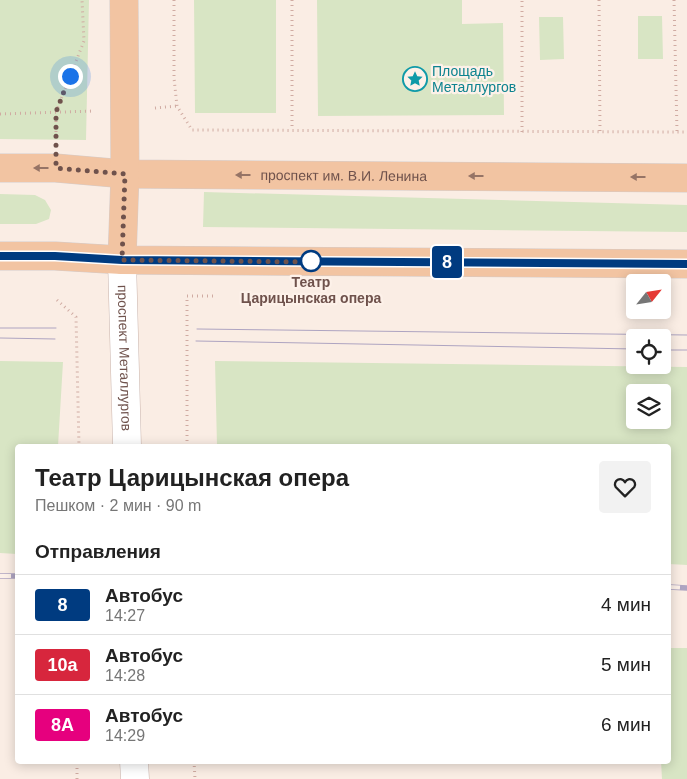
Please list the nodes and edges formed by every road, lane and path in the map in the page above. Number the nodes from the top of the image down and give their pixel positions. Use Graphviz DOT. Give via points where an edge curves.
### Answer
graph roads {
  1 [pos="82,0"];
  2 [pos="124,0"];
  3 [pos="174,0"];
  4 [pos="292,0"];
  5 [pos="522,0"];
  6 [pos="599,0"];
  7 [pos="674,0"];
  8 [pos="56,112"];
  9 [pos="0,114"];
  10 [pos="292,130"];
  11 [pos="522,132"];
  12 [pos="600,132"];
  13 [pos="677,132"];
  14 [pos="687,132"];
  15 [pos="0,168"];
  16 [pos="56,168"];
  17 [pos="125,174"];
  18 [pos="687,178"];
  19 [pos="0,256"];
  20 [pos="122,260"];
  21 [pos="687,264"];
  22 [pos="213,296"];
  23 [pos="56,300"];
  24 [pos="79,444"];
  25 [pos="127,444"];
  26 [pos="187,444"];
  27 [pos="77,764"];
  28 [pos="134,764"];
  29 [pos="194,764"];
  30 [pos="77,779"];
  31 [pos="135,779"];
  32 [pos="195,779"];
  1 -- 8 [label="path" via="84,41"];
  2 -- 17 [label="main road, проспект Металлургов"];
  3 -- 10 [label="path" via="177,106 192,130"];
  4 -- 10 [label="path"];
  5 -- 11 [label="path"];
  6 -- 12 [label="path"];
  7 -- 13 [label="path"];
  8 -- 9 [label="path"];
  8 -- 16 [label="path"];
  10 -- 11 [label="path"];
  11 -- 12 [label="path"];
  12 -- 13 [label="path"];
  13 -- 14 [label="path"];
  16 -- 15 [label="main road, проспект им. В.И. Ленина, one-way"];
  16 -- 17 [label="main road, проспект им. В.И. Ленина"];
  18 -- 17 [label="main road, проспект им. В.И. Ленина, one-way"];
  17 -- 20 [label="main road, проспект Металлургов"];
  19 -- 20 [label="main road"];
  20 -- 21 [label="main road"];
  20 -- 25 [label="street, проспект Металлургов"];
  22 -- 26 [label="path" via="187,296"];
  23 -- 24 [label="path" via="76,317"];
  27 -- 30 [label="path"];
  28 -- 31 [label="street"];
  29 -- 32 [label="path"];
}
